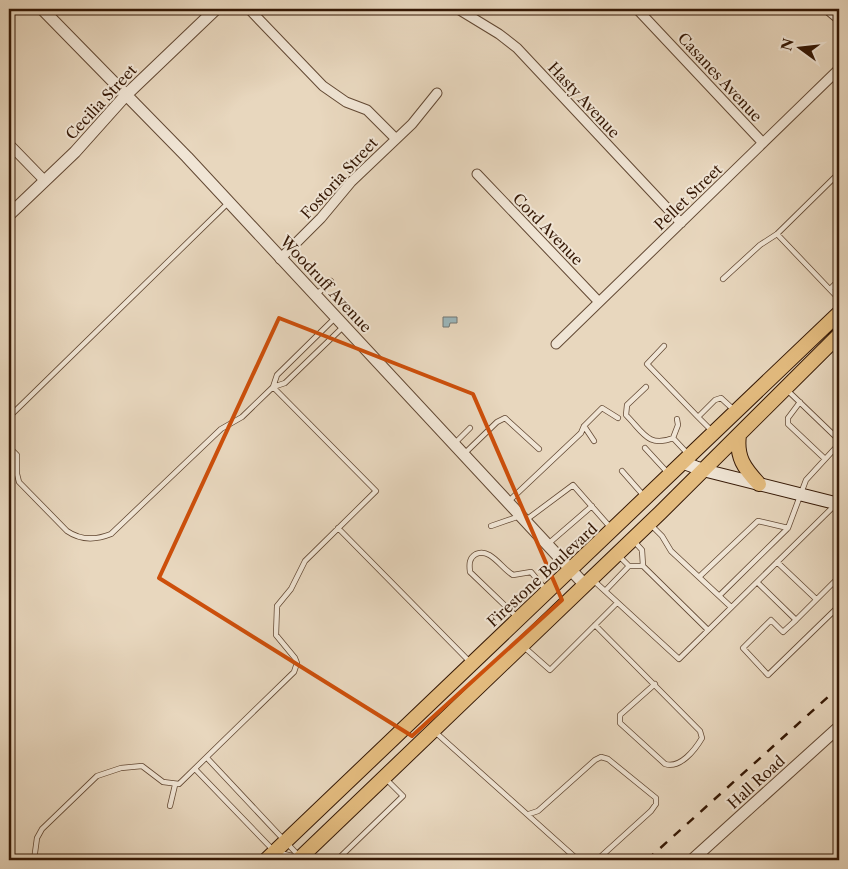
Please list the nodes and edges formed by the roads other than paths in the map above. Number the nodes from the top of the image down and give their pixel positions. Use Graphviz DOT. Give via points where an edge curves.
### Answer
graph roads {
  1 [pos="42,9"];
  2 [pos="216,9"];
  3 [pos="248,9"];
  4 [pos="458,9"];
  5 [pos="637,9"];
  6 [pos="827,9"];
  7 [pos="839,19"];
  8 [pos="839,69"];
  9 [pos="437,94"];
  10 [pos="126,95"];
  11 [pos="396,139"];
  12 [pos="763,143"];
  13 [pos="9,144"];
  14 [pos="839,173"];
  15 [pos="477,174"];
  16 [pos="45,181"];
  17 [pos="228,203"];
  18 [pos="9,216"];
  19 [pos="681,223"];
  20 [pos="777,234"];
  21 [pos="280,259"];
  22 [pos="723,279"];
  23 [pos="839,280"];
  24 [pos="331,281"];
  25 [pos="830,289"];
  26 [pos="315,296"];
  27 [pos="839,299"];
  28 [pos="599,302"];
  29 [pos="839,312"];
  30 [pos="336,318"];
  31 [pos="344,326"];
  32 [pos="838,341"];
  33 [pos="556,344"];
  34 [pos="664,346"];
  35 [pos="273,387"];
  36 [pos="646,387"];
  37 [pos="786,388"];
  38 [pos="800,402"];
  39 [pos="736,413"];
  40 [pos="9,417"];
  41 [pos="698,417"];
  42 [pos="618,418"];
  43 [pos="677,419"];
  44 [pos="584,426"];
  45 [pos="470,428"];
  46 [pos="714,434"];
  47 [pos="739,434"];
  48 [pos="673,438"];
  49 [pos="594,440"];
  50 [pos="839,440"];
  51 [pos="454,444"];
  52 [pos="839,444"];
  53 [pos="9,447"];
  54 [pos="645,448"];
  55 [pos="539,449"];
  56 [pos="464,455"];
  57 [pos="687,460"];
  58 [pos="824,460"];
  59 [pos="622,470"];
  60 [pos="703,470"];
  61 [pos="671,476"];
  62 [pos="759,484"];
  63 [pos="800,494"];
  64 [pos="646,498"];
  65 [pos="508,502"];
  66 [pos="838,503"];
  67 [pos="592,506"];
  68 [pos="523,518"];
  69 [pos="649,523"];
  70 [pos="491,526"];
  71 [pos="338,528"];
  72 [pos="788,528"];
  73 [pos="613,530"];
  74 [pos="632,539"];
  75 [pos="547,545"];
  76 [pos="616,554"];
  77 [pos="777,562"];
  78 [pos="629,566"];
  79 [pos="643,566"];
  80 [pos="570,570"];
  81 [pos="699,577"];
  82 [pos="839,577"];
  83 [pos="587,581"];
  84 [pos="757,582"];
  85 [pos="547,591"];
  86 [pos="605,591"];
  87 [pos="719,596"];
  88 [pos="816,600"];
  89 [pos="617,603"];
  90 [pos="839,606"];
  91 [pos="731,607"];
  92 [pos="519,619"];
  93 [pos="796,620"];
  94 [pos="595,625"];
  95 [pos="708,630"];
  96 [pos="522,644"];
  97 [pos="472,664"];
  98 [pos="655,684"];
  99 [pos="839,727"];
  100 [pos="433,730"];
  101 [pos="208,759"];
  102 [pos="196,770"];
  103 [pos="384,777"];
  104 [pos="175,785"];
  105 [pos="170,806"];
  106 [pos="529,814"];
  107 [pos="286,842"];
  108 [pos="270,856"];
  109 [pos="301,859"];
  110 [pos="34,860"];
  111 [pos="337,860"];
  112 [pos="578,860"];
  113 [pos="597,860"];
  114 [pos="692,860"];
  1 -- 10 [label="street, Woodruff Avenue"];
  2 -- 10 [label="street, Cecilia Street"];
  3 -- 11 [label="street" via="323,86 336,96 367,110"];
  4 -- 19 [label="street, Hasty Avenue" via="517,48"];
  5 -- 12 [label="street, Casanes Avenue"];
  6 -- 7 [label="street"];
  8 -- 12 [label="street, Pellet Street"];
  9 -- 11 [label="street, Fostoria Street"];
  10 -- 16 [label="street, Cecilia Street"];
  10 -- 17 [label="street, Woodruff Avenue"];
  11 -- 21 [label="street, Fostoria Street"];
  12 -- 19 [label="street, Pellet Street"];
  13 -- 16 [label="street"];
  14 -- 20 [label="lane"];
  15 -- 28 [label="street, Cord Avenue"];
  16 -- 18 [label="street, Cecilia Street"];
  17 -- 21 [label="street, Woodruff Avenue"];
  17 -- 40 [label="lane"];
  19 -- 28 [label="street, Pellet Street"];
  20 -- 22 [label="lane"];
  20 -- 25 [label="lane"];
  21 -- 26 [label="street, Woodruff Avenue"];
  23 -- 25 [label="lane"];
  24 -- 26 [label="lane"];
  25 -- 27 [label="lane"];
  26 -- 30 [label="street, Woodruff Avenue"];
  28 -- 33 [label="street, Pellet Street"];
  29 -- 39 [label="main road, Firestone Boulevard"];
  30 -- 31 [label="street, Woodruff Avenue"];
  30 -- 35 [label="lane" via="277,375"];
  31 -- 35 [label="lane" via="285,383"];
  31 -- 51 [label="street, Woodruff Avenue"];
  32 -- 37 [label="main road"];
  34 -- 41 [label="lane" via="647,364"];
  35 -- 53 [label="lane" via="242,417 221,429 107,536 81,538 66,531 19,482 17,455"];
  35 -- 71 [label="lane" via="376,491"];
  36 -- 48 [label="lane" via="627,405 626,415 652,441 663,442"];
  37 -- 38 [label="lane"];
  37 -- 47 [label="main road"];
  38 -- 50 [label="lane"];
  38 -- 58 [label="lane" via="788,418 788,424"];
  39 -- 41 [label="lane" via="721,398"];
  39 -- 46 [label="main road, Firestone Boulevard"];
  41 -- 46 [label="lane"];
  42 -- 44 [label="lane" via="602,408"];
  43 -- 48 [label="lane"];
  44 -- 49 [label="lane"];
  44 -- 65 [label="lane" via="582,433"];
  45 -- 51 [label="lane"];
  46 -- 57 [label="main road, Firestone Boulevard"];
  47 -- 60 [label="main road"];
  47 -- 62 [label="main road" via="738,454 744,468"];
  48 -- 57 [label="lane"];
  51 -- 56 [label="street, Woodruff Avenue"];
  52 -- 58 [label="lane"];
  54 -- 61 [label="lane"];
  55 -- 56 [label="lane" via="505,418 496,422"];
  56 -- 65 [label="street, Woodruff Avenue"];
  57 -- 60 [label="main road"];
  57 -- 61 [label="main road, Firestone Boulevard"];
  58 -- 63 [label="lane" via="806,480"];
  59 -- 64 [label="lane"];
  60 -- 62 [label="main road"];
  60 -- 69 [label="main road"];
  61 -- 64 [label="main road, Firestone Boulevard"];
  62 -- 63 [label="main road"];
  63 -- 66 [label="main road"];
  63 -- 72 [label="lane"];
  64 -- 73 [label="main road, Firestone Boulevard"];
  65 -- 68 [label="street, Woodruff Avenue"];
  66 -- 77 [label="lane"];
  67 -- 68 [label="lane" via="572,486"];
  67 -- 73 [label="lane"];
  67 -- 75 [label="lane"];
  68 -- 70 [label="lane"];
  68 -- 75 [label="street, Woodruff Avenue"];
  69 -- 74 [label="main road"];
  69 -- 81 [label="lane"];
  71 -- 97 [label="lane"];
  71 -- 101 [label="lane" via="305,561 291,589 277,606 276,635 295,658 294,672"];
  72 -- 81 [label="lane" via="758,520"];
  72 -- 87 [label="lane"];
  73 -- 80 [label="main road, Firestone Boulevard"];
  74 -- 76 [label="main road"];
  74 -- 79 [label="lane" via="642,550"];
  75 -- 80 [label="street, Woodruff Avenue"];
  76 -- 78 [label="lane"];
  76 -- 83 [label="main road"];
  77 -- 84 [label="lane"];
  77 -- 88 [label="lane"];
  78 -- 79 [label="lane"];
  78 -- 86 [label="lane"];
  79 -- 95 [label="lane"];
  80 -- 83 [label="street, Woodruff Avenue"];
  80 -- 85 [label="main road, Firestone Boulevard"];
  81 -- 87 [label="lane"];
  82 -- 88 [label="lane"];
  83 -- 86 [label="lane"];
  83 -- 96 [label="main road"];
  84 -- 91 [label="lane"];
  84 -- 93 [label="lane"];
  85 -- 92 [label="main road, Firestone Boulevard"];
  85 -- 92 [label="lane" via="531,572 513,575 490,554 474,555 469,562 470,572"];
  86 -- 89 [label="lane"];
  87 -- 91 [label="lane"];
  88 -- 93 [label="lane"];
  89 -- 94 [label="lane"];
  89 -- 95 [label="lane" via="679,659"];
  90 -- 93 [label="lane" via="768,675 743,648 771,620 783,632"];
  91 -- 95 [label="lane"];
  92 -- 97 [label="main road, Firestone Boulevard"];
  94 -- 96 [label="lane" via="550,670"];
  94 -- 98 [label="lane"];
  96 -- 100 [label="main road"];
  97 -- 107 [label="main road, Firestone Boulevard"];
  98 -- 98 [label="lane" via="620,715 620,723 665,764 678,764 697,746 702,738 700,731"];
  99 -- 114 [label="street, Hall Road"];
  100 -- 103 [label="main road"];
  100 -- 106 [label="lane"];
  101 -- 102 [label="lane"];
  101 -- 107 [label="lane"];
  102 -- 104 [label="lane"];
  102 -- 108 [label="lane"];
  103 -- 109 [label="main road"];
  103 -- 111 [label="lane" via="403,796"];
  104 -- 105 [label="lane"];
  104 -- 110 [label="lane" via="163,782 142,766 121,768 97,776 42,829 37,838"];
  106 -- 112 [label="lane"];
  106 -- 113 [label="lane" via="538,811 595,760 608,758 656,798 656,804"];
  107 -- 108 [label="main road, Firestone Boulevard"];
  107 -- 109 [label="lane"];
  108 -- 109 [label="lane"];
}
